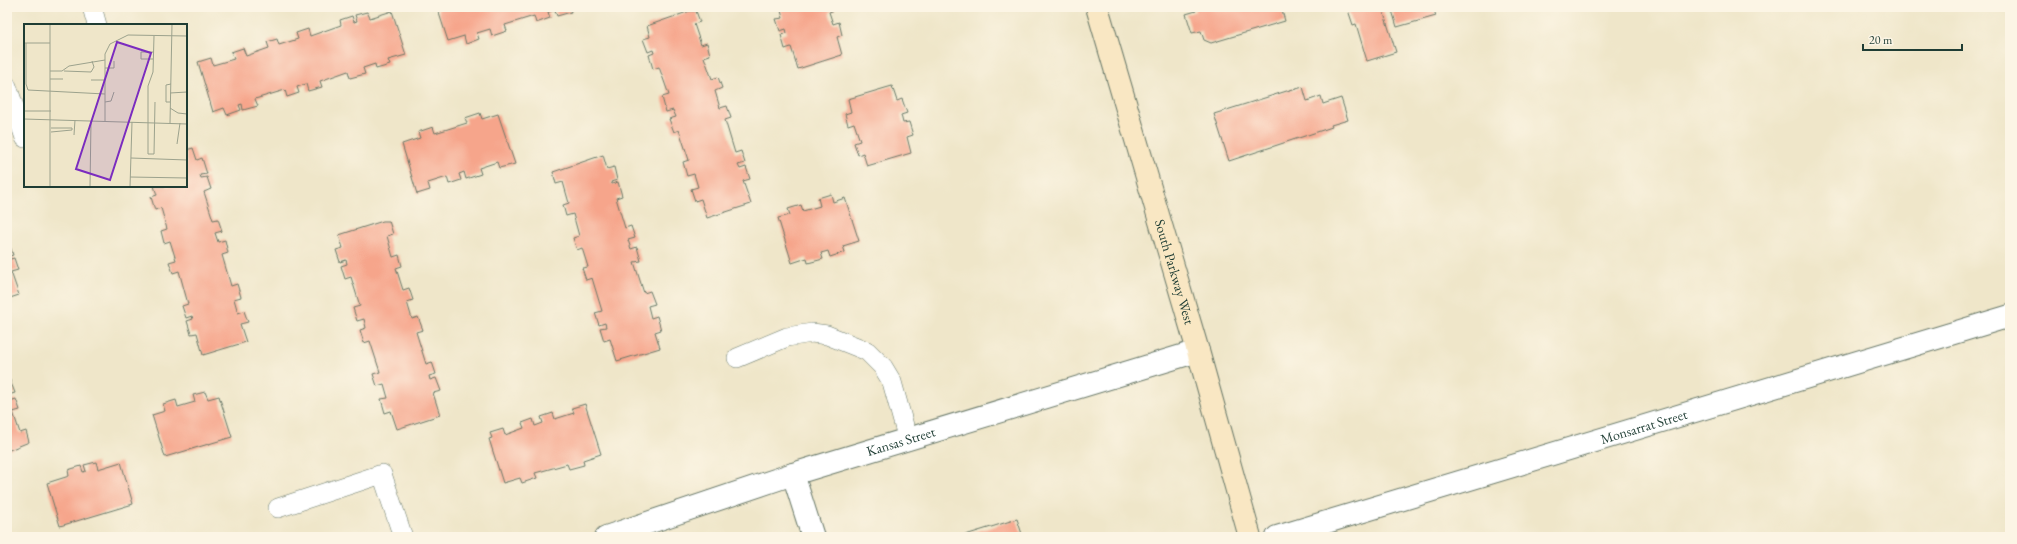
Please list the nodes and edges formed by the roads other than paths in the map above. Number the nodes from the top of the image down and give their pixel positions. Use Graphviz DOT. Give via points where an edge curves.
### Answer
graph roads {
  1 [pos="92,7"];
  2 [pos="1097,7"];
  3 [pos="97,24"];
  4 [pos="7,86"];
  5 [pos="24,135"];
  6 [pos="2010,316"];
  7 [pos="1198,351"];
  8 [pos="737,358"];
  9 [pos="908,440"];
  10 [pos="793,474"];
  11 [pos="278,508"];
  12 [pos="403,537"];
  13 [pos="606,537"];
  14 [pos="813,537"];
  15 [pos="1250,537"];
  16 [pos="1277,537"];
  1 -- 3 [label="lane"];
  2 -- 7 [label="main road, South Parkway West"];
  4 -- 5 [label="lane"];
  6 -- 16 [label="street, Monsarrat Street"];
  7 -- 9 [label="street, Kansas Street"];
  7 -- 15 [label="main road, South Parkway West"];
  8 -- 9 [label="lane" via="787,337 812,333 826,335 867,351 883,367 892,382"];
  9 -- 10 [label="street, Kansas Street"];
  10 -- 13 [label="street, Kansas Street"];
  10 -- 14 [label="street"];
  11 -- 12 [label="lane" via="382,474"];
}
